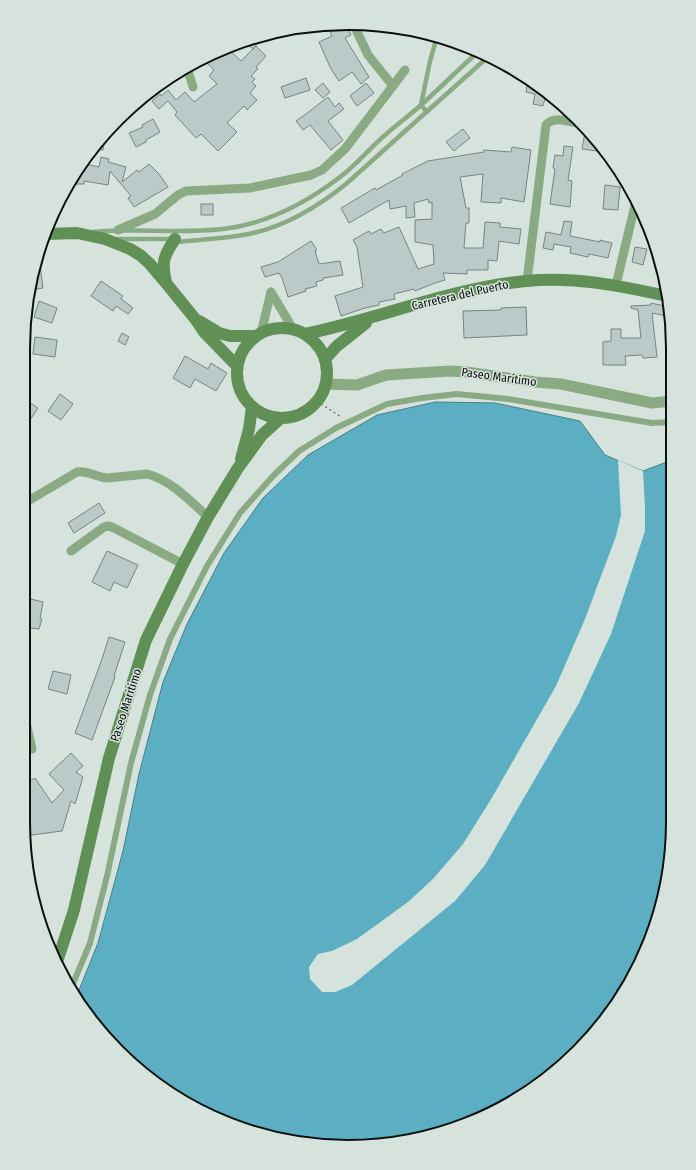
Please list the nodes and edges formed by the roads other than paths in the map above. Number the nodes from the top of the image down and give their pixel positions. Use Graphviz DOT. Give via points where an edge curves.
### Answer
graph roads {
  1 [pos="356,30"];
  2 [pos="435,43"];
  3 [pos="474,56"];
  4 [pos="484,61"];
  5 [pos="405,70"];
  6 [pos="189,73"];
  7 [pos="393,86"];
  8 [pos="193,87"];
  9 [pos="421,105"];
  10 [pos="427,112"];
  11 [pos="573,123"];
  12 [pos="634,209"];
  13 [pos="118,230"];
  14 [pos="77,233"];
  15 [pos="51,234"];
  16 [pos="105,239"];
  17 [pos="175,239"];
  18 [pos="527,281"];
  19 [pos="166,283"];
  20 [pos="616,285"];
  21 [pos="661,295"];
  22 [pos="373,318"];
  23 [pos="196,320"];
  24 [pos="293,329"];
  25 [pos="258,334"];
  26 [pos="305,334"];
  27 [pos="325,359"];
  28 [pos="237,366"];
  29 [pos="326,384"];
  30 [pos="666,402"];
  31 [pos="252,407"];
  32 [pos="281,418"];
  33 [pos="666,422"];
  34 [pos="238,468"];
  35 [pos="30,500"];
  36 [pos="208,517"];
  37 [pos="71,551"];
  38 [pos="183,564"];
  39 [pos="30,740"];
  40 [pos="32,749"];
  41 [pos="59,955"];
  42 [pos="74,982"];
  1 -- 7 [label="street" via="368,55"];
  2 -- 9 [label="lane"];
  3 -- 9 [label="lane"];
  4 -- 10 [label="lane"];
  5 -- 7 [label="street"];
  6 -- 8 [label="street"];
  7 -- 13 [label="street" via="345,149 322,170 311,175 250,188 186,191 155,214"];
  9 -- 10 [label="lane"];
  9 -- 13 [label="lane" via="341,176 308,200 276,215 223,229"];
  10 -- 17 [label="lane" via="346,184 298,216 276,226 238,236 176,242"];
  11 -- 18 [label="street" via="554,120 546,125"];
  12 -- 20 [label="street"];
  13 -- 14 [label="lane"];
  14 -- 15 [label="main road"];
  14 -- 16 [label="main road"];
  16 -- 17 [label="lane"];
  16 -- 19 [label="main road" via="140,255"];
  17 -- 19 [label="main road" via="167,250 163,264"];
  18 -- 20 [label="main road, Carretera del Puerto" via="565,280"];
  18 -- 22 [label="main road, Carretera del Puerto" via="487,286"];
  19 -- 23 [label="main road"];
  20 -- 21 [label="main road, Carretera del Puerto"];
  22 -- 26 [label="main road, Carretera del Puerto"];
  22 -- 27 [label="main road, Carretera del Puerto" via="352,332"];
  23 -- 25 [label="main road" via="230,336"];
  23 -- 28 [label="main road" via="204,332"];
  24 -- 25 [label="main road" via="272,329"];
  24 -- 25 [label="street" via="271,292"];
  24 -- 26 [label="main road"];
  25 -- 28 [label="main road" via="243,349"];
  26 -- 27 [label="main road" via="317,345"];
  27 -- 29 [label="main road"];
  28 -- 31 [label="main road" via="239,389"];
  29 -- 30 [label="street, Paseo Marítimo" via="357,385 386,375 450,371 560,384 652,403"];
  29 -- 32 [label="main road" via="323,393 307,411 294,417"];
  31 -- 32 [label="main road" via="270,417"];
  31 -- 34 [label="main road, Paseo Marítimo"];
  32 -- 34 [label="main road, Paseo Marítimo" via="262,435"];
  33 -- 42 [label="street" via="652,423 457,394 422,398 387,404 336,428 300,451 273,476 240,513 207,566 170,639 150,695 131,763 90,943"];
  34 -- 36 [label="main road, Paseo Marítimo"];
  35 -- 36 [label="street" via="76,472 83,471 107,478 147,474 174,488"];
  36 -- 38 [label="main road, Paseo Marítimo"];
  37 -- 38 [label="street" via="109,526"];
  38 -- 41 [label="main road, Paseo Marítimo" via="144,647 109,758 74,910"];
  39 -- 40 [label="street"];
}
